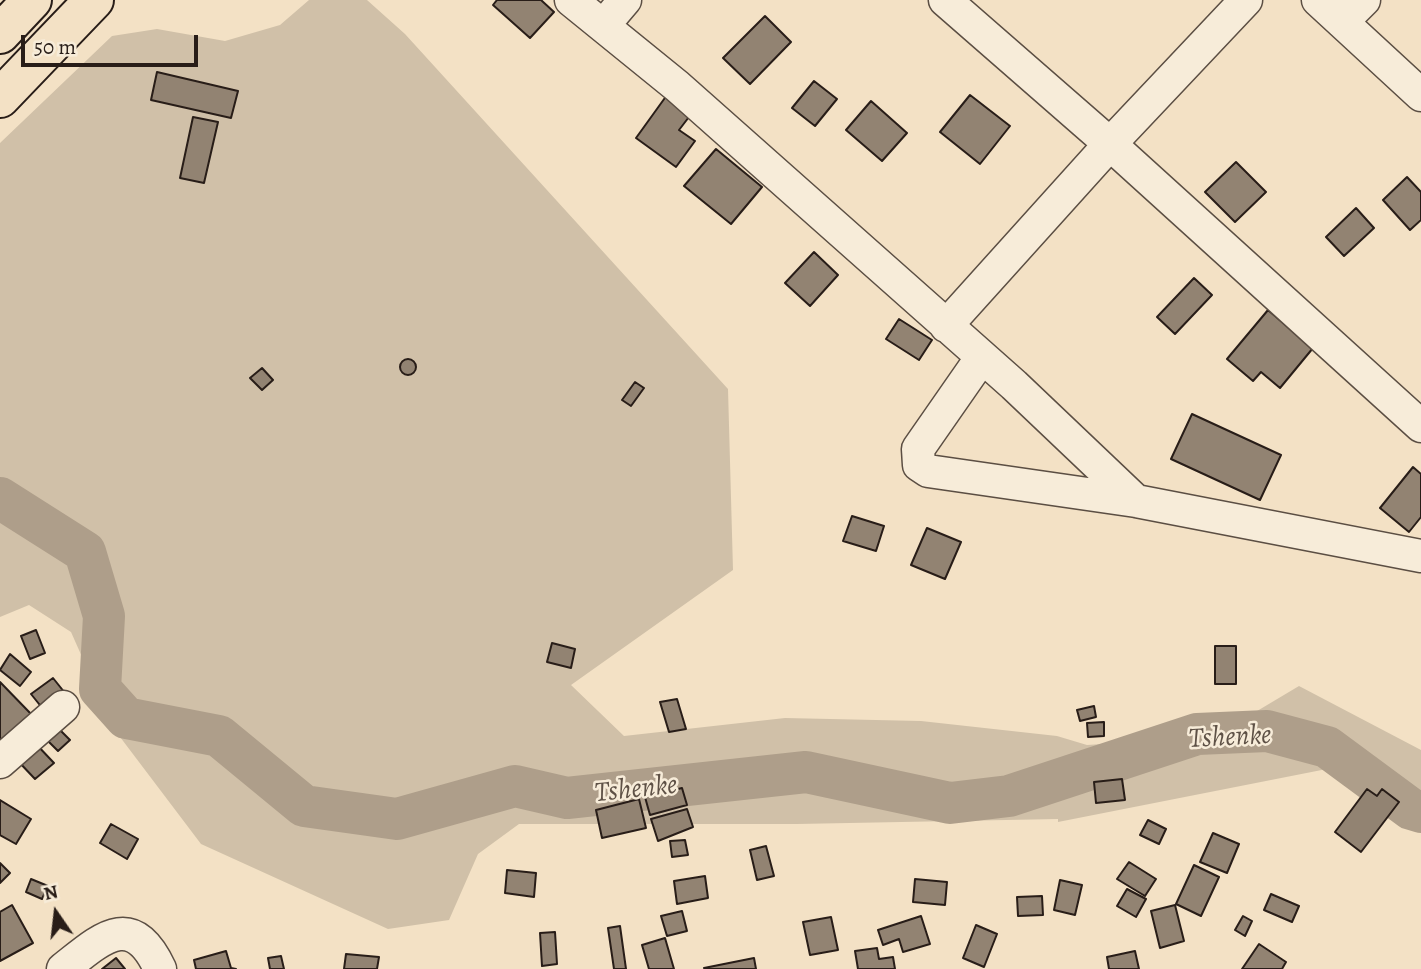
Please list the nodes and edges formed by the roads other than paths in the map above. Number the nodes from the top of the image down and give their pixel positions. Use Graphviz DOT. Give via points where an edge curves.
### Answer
graph roads {
  1 [pos="32,0"];
  2 [pos="94,0"];
  3 [pos="571,0"];
  4 [pos="625,0"];
  5 [pos="945,0"];
  6 [pos="1246,0"];
  7 [pos="1318,0"];
  8 [pos="1364,0"];
  9 [pos="1342,22"];
  10 [pos="603,26"];
  11 [pos="0,34"];
  12 [pos="1421,94"];
  13 [pos="0,98"];
  14 [pos="1110,144"];
  15 [pos="946,326"];
  16 [pos="982,357"];
  17 [pos="1421,426"];
  18 [pos="1136,501"];
  19 [pos="1421,556"];
  20 [pos="63,707"];
  21 [pos="0,762"];
  22 [pos="63,969"];
  23 [pos="160,969"];
  1 -- 11 [label="highway"];
  2 -- 13 [label="highway"];
  3 -- 10 [label="street"];
  4 -- 10 [label="street"];
  5 -- 14 [label="street"];
  6 -- 14 [label="street"];
  7 -- 9 [label="street"];
  8 -- 9 [label="street"];
  9 -- 12 [label="street"];
  10 -- 15 [label="street" via="677,86"];
  14 -- 15 [label="street"];
  14 -- 17 [label="street"];
  15 -- 16 [label="street"];
  16 -- 18 [label="street"];
  16 -- 18 [label="street" via="919,449 919,466 928,471"];
  18 -- 19 [label="street"];
  20 -- 21 [label="street"];
  22 -- 23 [label="street" via="106,936 125,933 137,936 151,950"];
}
